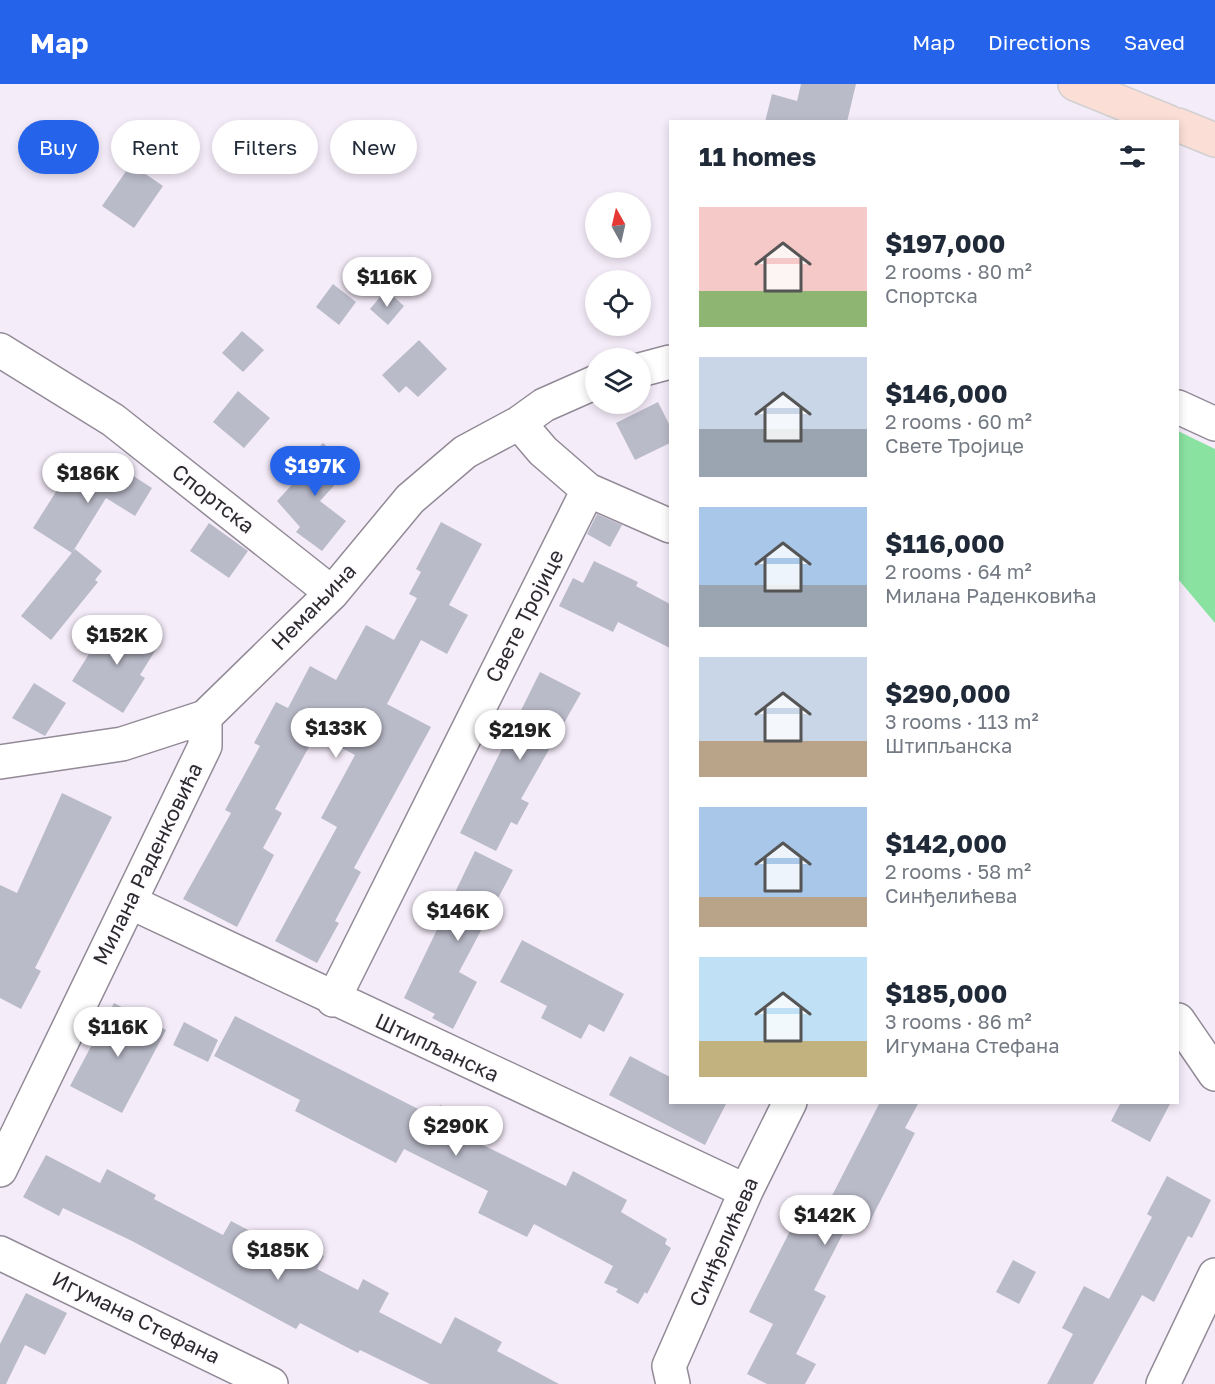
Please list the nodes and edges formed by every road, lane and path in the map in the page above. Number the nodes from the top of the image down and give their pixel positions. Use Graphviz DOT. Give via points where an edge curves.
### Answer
graph roads {
  1 [pos="1076,84"];
  2 [pos="1164,120"];
  3 [pos="1179,125"];
  4 [pos="1215,140"];
  5 [pos="0,351"];
  6 [pos="669,362"];
  7 [pos="651,367"];
  8 [pos="585,387"];
  9 [pos="1179,407"];
  10 [pos="519,423"];
  11 [pos="1215,424"];
  12 [pos="588,490"];
  13 [pos="669,526"];
  14 [pos="332,593"];
  15 [pos="205,717"];
  16 [pos="0,762"];
  17 [pos="130,902"];
  18 [pos="333,1000"];
  19 [pos="1179,1021"];
  20 [pos="1215,1074"];
  21 [pos="789,1104"];
  22 [pos="0,1170"];
  23 [pos="746,1191"];
  24 [pos="0,1253"];
  25 [pos="1215,1275"];
  26 [pos="271,1384"];
  27 [pos="673,1384"];
  28 [pos="1163,1384"];
  1 -- 2 [label="main road"];
  3 -- 4 [label="main road"];
  5 -- 14 [label="street, Спортска" via="113,420"];
  6 -- 7 [label="street"];
  8 -- 10 [label="street, Немањина" via="544,405"];
  9 -- 11 [label="street"];
  10 -- 12 [label="street" via="543,451"];
  10 -- 14 [label="street, Немањина" via="465,452 410,499"];
  12 -- 13 [label="street"];
  12 -- 18 [label="street, Свете Тројице"];
  14 -- 15 [label="street, Немањина"];
  15 -- 16 [label="street, Немањина" via="122,744"];
  15 -- 17 [label="street, Милана Раденковића" via="205,746"];
  17 -- 18 [label="street, Штипљанска"];
  17 -- 22 [label="street, Милана Раденковића"];
  18 -- 23 [label="street, Штипљанска"];
  19 -- 20 [label="street"];
  21 -- 23 [label="street, Синђелићева"];
  23 -- 27 [label="street, Синђелићева" via="669,1366"];
  24 -- 26 [label="street, Игумана Стефана"];
  25 -- 28 [label="street"];
}
